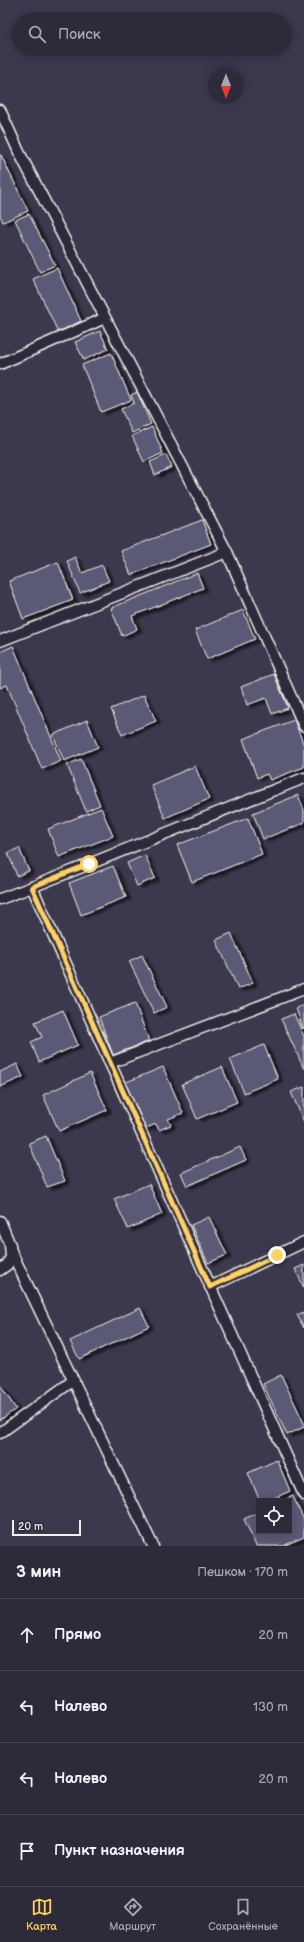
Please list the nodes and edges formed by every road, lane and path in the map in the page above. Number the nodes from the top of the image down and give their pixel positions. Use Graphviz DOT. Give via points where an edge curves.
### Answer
graph roads {
  1 [pos="0,111"];
  2 [pos="105,318"];
  3 [pos="0,364"];
  4 [pos="227,552"];
  5 [pos="0,641"];
  6 [pos="304,726"];
  7 [pos="304,778"];
  8 [pos="32,887"];
  9 [pos="0,899"];
  10 [pos="304,990"];
  11 [pos="110,1063"];
  12 [pos="0,1221"];
  13 [pos="304,1242"];
  14 [pos="11,1251"];
  15 [pos="0,1270"];
  16 [pos="210,1287"];
  17 [pos="74,1380"];
  18 [pos="0,1433"];
  19 [pos="300,1474"];
  20 [pos="304,1495"];
  21 [pos="152,1546"];
  1 -- 2 [label="lane"];
  2 -- 3 [label="lane"];
  2 -- 4 [label="lane"];
  4 -- 5 [label="lane"];
  4 -- 6 [label="lane"];
  7 -- 8 [label="lane"];
  8 -- 9 [label="lane"];
  8 -- 11 [label="lane"];
  10 -- 11 [label="lane"];
  11 -- 16 [label="lane"];
  12 -- 14 [label="lane"];
  13 -- 16 [label="lane"];
  14 -- 15 [label="lane" via="7,1265"];
  14 -- 17 [label="lane"];
  16 -- 19 [label="lane"];
  17 -- 18 [label="lane"];
  17 -- 21 [label="lane"];
  19 -- 20 [label="lane"];
}
